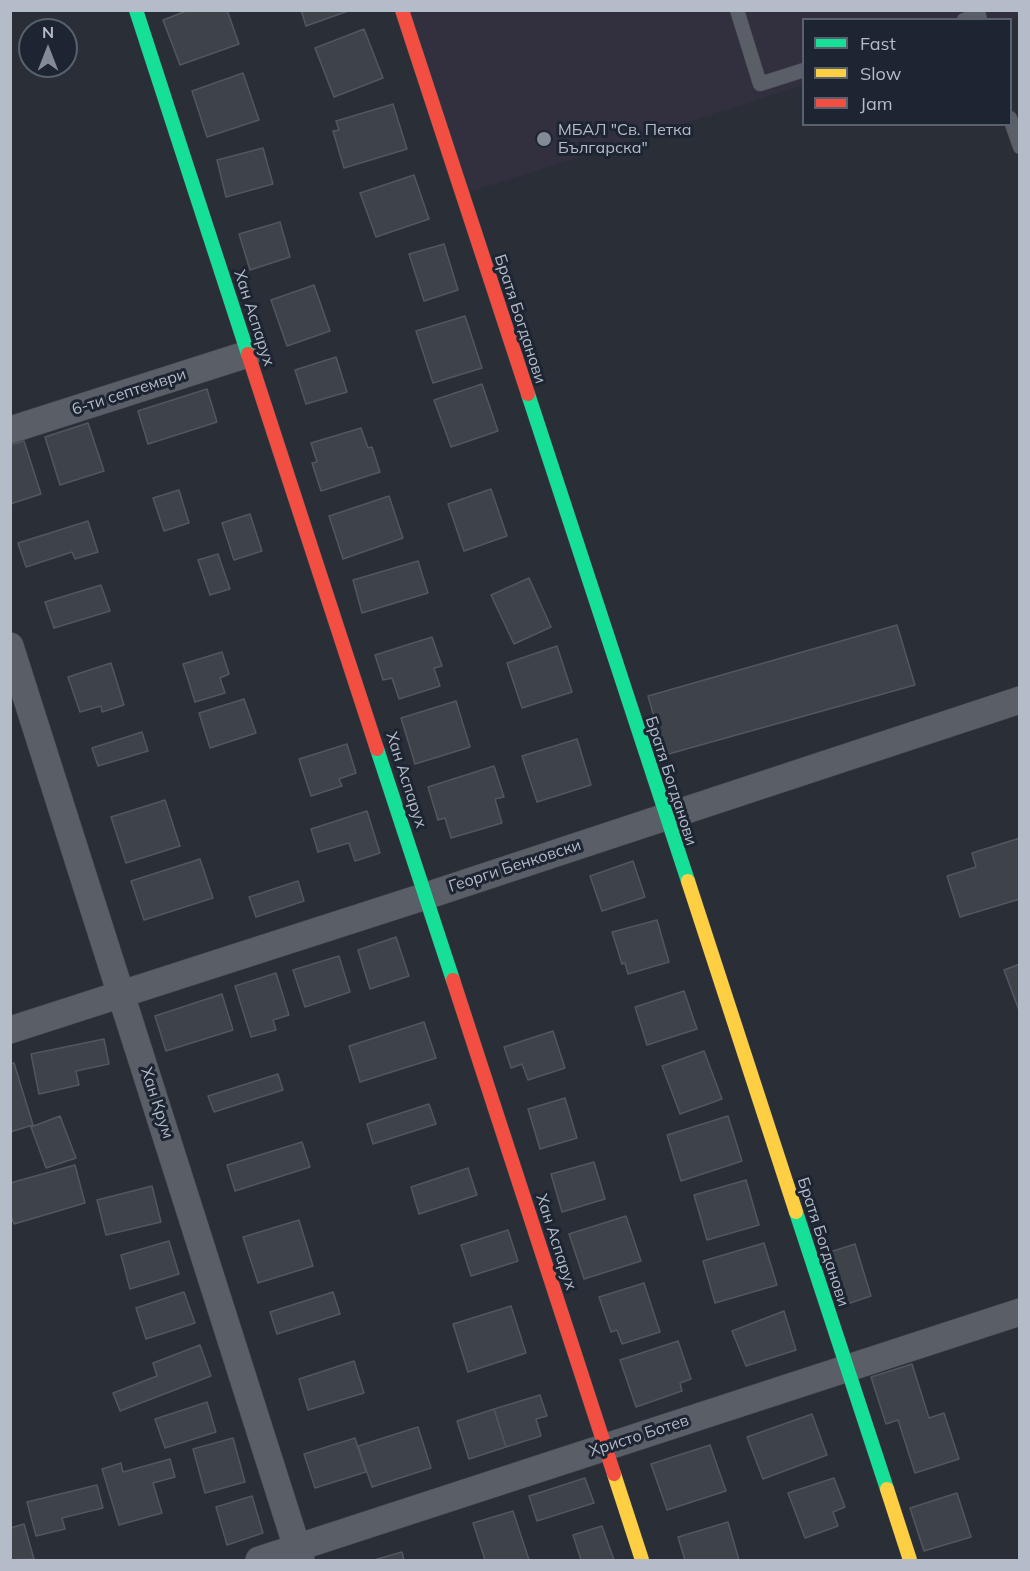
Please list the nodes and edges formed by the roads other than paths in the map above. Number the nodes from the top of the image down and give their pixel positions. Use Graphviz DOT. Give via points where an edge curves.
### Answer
graph roads {
  1 [pos="136,10"];
  2 [pos="402,10"];
  3 [pos="737,10"];
  4 [pos="992,10"];
  5 [pos="979,17"];
  6 [pos="802,71"];
  7 [pos="1012,121"];
  8 [pos="1020,147"];
  9 [pos="248,354"];
  10 [pos="10,430"];
  11 [pos="10,646"];
  12 [pos="1020,700"];
  13 [pos="665,817"];
  14 [pos="426,896"];
  15 [pos="122,994"];
  16 [pos="10,1030"];
  17 [pos="1020,1312"];
  18 [pos="847,1368"];
  19 [pos="605,1448"];
  20 [pos="299,1554"];
  21 [pos="259,1560"];
  22 [pos="642,1560"];
  23 [pos="910,1560"];
  1 -- 9 [label="street, Хан Аспарух"];
  2 -- 13 [label="street, Братя Богданови"];
  3 -- 6 [label="lane" via="760,84"];
  4 -- 5 [label="lane"];
  7 -- 8 [label="lane"];
  9 -- 10 [label="street, 6-ти септември"];
  9 -- 14 [label="street, Хан Аспарух"];
  11 -- 15 [label="street, Хан Крум"];
  12 -- 13 [label="street, Георги Бенковски"];
  13 -- 14 [label="street, Георги Бенковски"];
  13 -- 18 [label="street, Братя Богданови"];
  14 -- 15 [label="street, Георги Бенковски"];
  14 -- 19 [label="street, Хан Аспарух"];
  15 -- 16 [label="street, Георги Бенковски"];
  15 -- 20 [label="street, Хан Крум"];
  17 -- 18 [label="street, Христо Ботев"];
  18 -- 19 [label="street, Христо Ботев"];
  18 -- 23 [label="street, Братя Богданови"];
  19 -- 20 [label="street, Христо Ботев"];
  19 -- 22 [label="street, Хан Аспарух"];
  20 -- 21 [label="street, Христо Ботев"];
}
